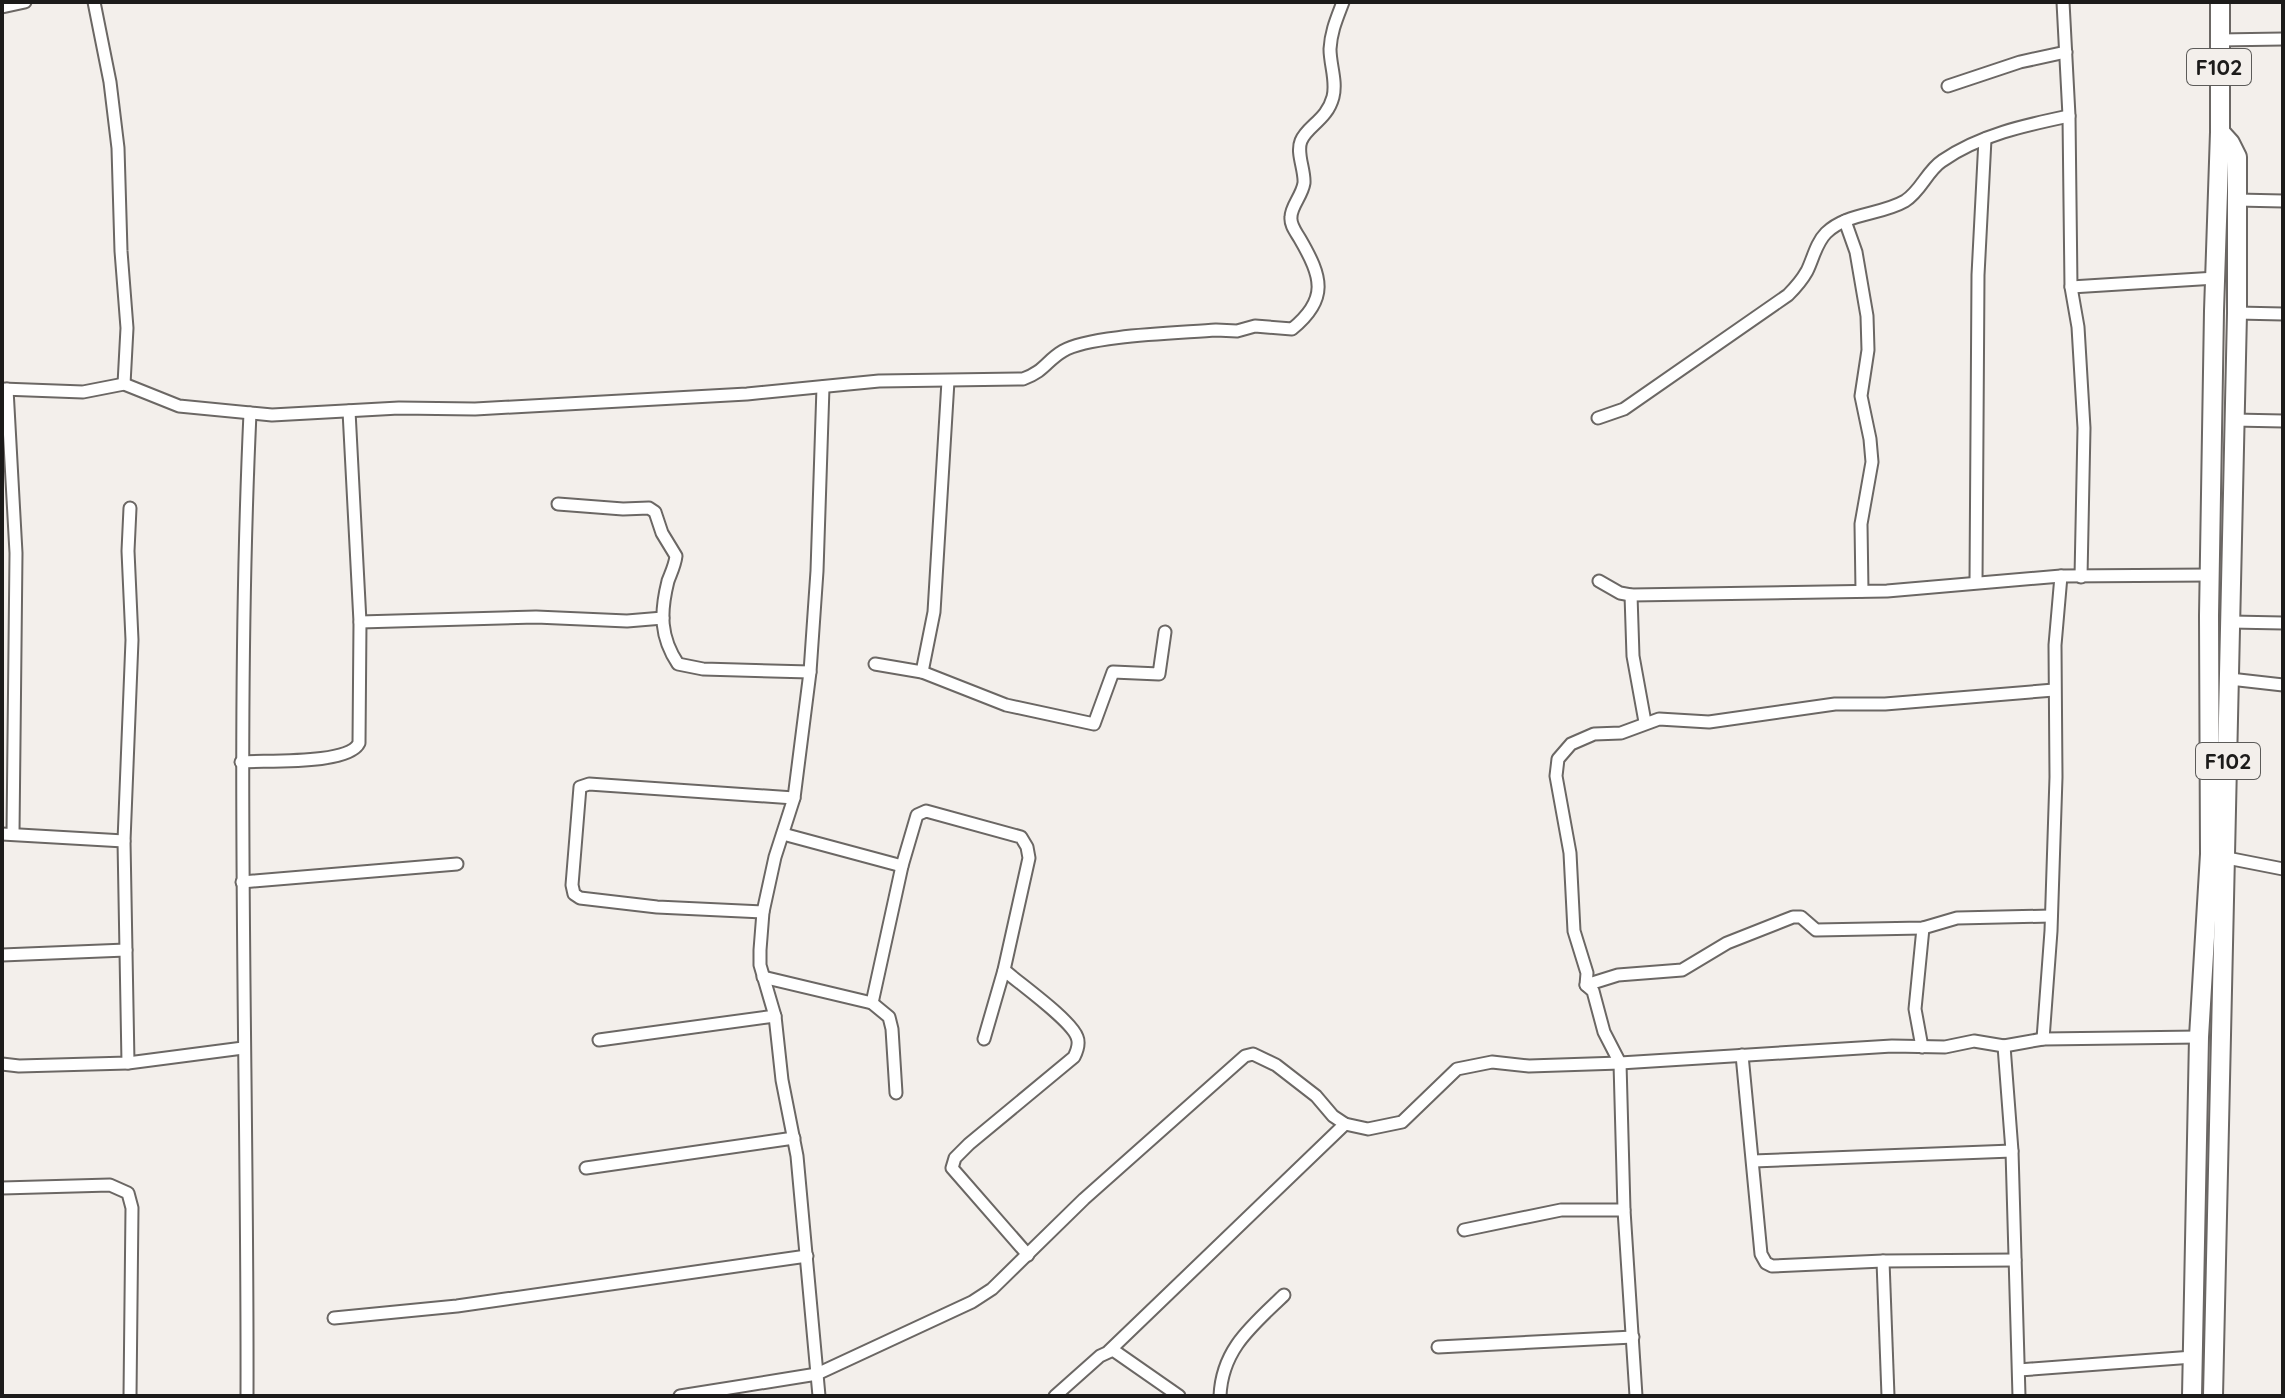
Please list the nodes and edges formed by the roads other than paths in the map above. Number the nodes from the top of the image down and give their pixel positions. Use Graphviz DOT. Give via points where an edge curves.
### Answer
graph roads {
  1 [pos="25,2"];
  2 [pos="94,2"];
  3 [pos="1343,2"];
  4 [pos="2063,2"];
  5 [pos="2220,2"];
  6 [pos="2,7"];
  7 [pos="2283,39"];
  8 [pos="2219,40"];
  9 [pos="2066,52"];
  10 [pos="1948,86"];
  11 [pos="2069,116"];
  12 [pos="2220,132"];
  13 [pos="1985,139"];
  14 [pos="2237,200"];
  15 [pos="2283,201"];
  16 [pos="1845,221"];
  17 [pos="2216,278"];
  18 [pos="2071,287"];
  19 [pos="2237,313"];
  20 [pos="2283,314"];
  21 [pos="948,381"];
  22 [pos="124,384"];
  23 [pos="823,387"];
  24 [pos="4,389"];
  25 [pos="349,411"];
  26 [pos="250,413"];
  27 [pos="1598,418"];
  28 [pos="2234,420"];
  29 [pos="2283,421"];
  30 [pos="558,504"];
  31 [pos="130,508"];
  32 [pos="2211,575"];
  33 [pos="2061,576"];
  34 [pos="2081,577"];
  35 [pos="1599,581"];
  36 [pos="1976,582"];
  37 [pos="1862,591"];
  38 [pos="1631,595"];
  39 [pos="663,618"];
  40 [pos="360,622"];
  41 [pos="2231,622"];
  42 [pos="2283,623"];
  43 [pos="1165,632"];
  44 [pos="875,664"];
  45 [pos="810,672"];
  46 [pos="922,672"];
  47 [pos="2230,679"];
  48 [pos="2283,685"];
  49 [pos="2054,690"];
  50 [pos="1645,722"];
  51 [pos="241,762"];
  52 [pos="794,798"];
  53 [pos="8,834"];
  54 [pos="783,834"];
  55 [pos="124,841"];
  56 [pos="2218,856"];
  57 [pos="457,864"];
  58 [pos="902,866"];
  59 [pos="2283,869"];
  60 [pos="242,882"];
  61 [pos="763,912"];
  62 [pos="2051,916"];
  63 [pos="1923,928"];
  64 [pos="126,950"];
  65 [pos="2,955"];
  66 [pos="1004,970"];
  67 [pos="763,977"];
  68 [pos="1586,985"];
  69 [pos="872,1003"];
  70 [pos="775,1016"];
  71 [pos="2199,1037"];
  72 [pos="984,1039"];
  73 [pos="2043,1039"];
  74 [pos="599,1040"];
  75 [pos="2004,1046"];
  76 [pos="1922,1047"];
  77 [pos="243,1048"];
  78 [pos="1742,1055"];
  79 [pos="128,1063"];
  80 [pos="1620,1063"];
  81 [pos="2,1064"];
  82 [pos="896,1093"];
  83 [pos="1345,1124"];
  84 [pos="794,1138"];
  85 [pos="2012,1151"];
  86 [pos="1753,1161"];
  87 [pos="586,1168"];
  88 [pos="2,1188"];
  89 [pos="1624,1210"];
  90 [pos="1464,1230"];
  91 [pos="1028,1255"];
  92 [pos="807,1256"];
  93 [pos="2015,1260"];
  94 [pos="1883,1261"];
  95 [pos="1284,1295"];
  96 [pos="334,1318"];
  97 [pos="1633,1337"];
  98 [pos="1438,1347"];
  99 [pos="1109,1351"];
  100 [pos="2193,1357"];
  101 [pos="2019,1370"];
  102 [pos="817,1374"];
  103 [pos="130,1396"];
  104 [pos="247,1396"];
  105 [pos="680,1396"];
  106 [pos="819,1396"];
  107 [pos="1055,1396"];
  108 [pos="1179,1396"];
  109 [pos="1220,1396"];
  110 [pos="1636,1396"];
  111 [pos="1888,1396"];
  112 [pos="2019,1396"];
  113 [pos="2192,1396"];
  114 [pos="2213,1396"];
  1 -- 6 [label="street"];
  2 -- 22 [label="street" via="118,148 127,308"];
  3 -- 21 [label="street" via="1332,26 1333,98 1324,118 1301,141 1304,186 1291,212 1290,222 1319,281 1315,306 1306,318 1292,329 1255,326 1088,342 1062,351 1038,374 1023,379"];
  4 -- 9 [label="street"];
  5 -- 8 [label="main road, F102"];
  7 -- 8 [label="street"];
  8 -- 12 [label="main road, F102"];
  9 -- 10 [label="street"];
  9 -- 11 [label="street"];
  11 -- 13 [label="street"];
  11 -- 18 [label="street"];
  12 -- 14 [label="main road, F102" via="2237,157"];
  12 -- 17 [label="main road, F102"];
  13 -- 16 [label="street" via="1938,164 1906,200"];
  13 -- 36 [label="street" via="1978,275"];
  14 -- 15 [label="street"];
  14 -- 19 [label="main road, F102"];
  16 -- 27 [label="street" via="1821,237 1805,275 1788,295 1624,409"];
  16 -- 37 [label="street" via="1867,316 1861,396 1872,462 1861,524"];
  17 -- 18 [label="street"];
  17 -- 32 [label="main road, F102"];
  18 -- 34 [label="street" via="2084,428"];
  19 -- 20 [label="street"];
  19 -- 28 [label="main road, F102"];
  21 -- 23 [label="street"];
  21 -- 46 [label="street" via="934,612"];
  22 -- 24 [label="street" via="83,392"];
  22 -- 26 [label="street" via="179,406"];
  23 -- 25 [label="street" via="475,409"];
  23 -- 45 [label="street"];
  24 -- 53 [label="street" via="16,553"];
  25 -- 26 [label="street"];
  25 -- 40 [label="street"];
  26 -- 51 [label="street"];
  28 -- 29 [label="street"];
  28 -- 41 [label="main road, F102"];
  30 -- 39 [label="street" via="655,512 676,556"];
  31 -- 55 [label="street" via="132,640"];
  32 -- 34 [label="street"];
  32 -- 56 [label="main road, F102"];
  33 -- 34 [label="street"];
  33 -- 36 [label="street"];
  33 -- 49 [label="street"];
  35 -- 38 [label="street"];
  36 -- 37 [label="street"];
  37 -- 38 [label="street"];
  38 -- 50 [label="street" via="1633,656"];
  39 -- 40 [label="street"];
  39 -- 45 [label="street" via="667,647 678,664"];
  40 -- 51 [label="street" via="356,749 335,758"];
  41 -- 42 [label="street"];
  41 -- 47 [label="main road, F102"];
  43 -- 46 [label="street" via="1159,674 1113,672 1094,724 1006,705"];
  44 -- 46 [label="street"];
  45 -- 52 [label="street"];
  47 -- 48 [label="street"];
  47 -- 56 [label="main road, F102"];
  49 -- 50 [label="street" via="1835,704 1709,722"];
  49 -- 62 [label="street"];
  50 -- 68 [label="street" via="1621,733 1584,737 1563,751 1555,767 1570,853 1574,931"];
  51 -- 60 [label="street"];
  52 -- 54 [label="street"];
  52 -- 61 [label="street" via="580,787 574,894 657,907"];
  53 -- 55 [label="street"];
  54 -- 58 [label="street"];
  54 -- 61 [label="street"];
  55 -- 64 [label="street"];
  56 -- 59 [label="street"];
  56 -- 71 [label="main road, F102"];
  56 -- 114 [label="main road, F102"];
  57 -- 60 [label="street"];
  58 -- 66 [label="street" via="912,825 926,811 1021,837 1029,858"];
  58 -- 69 [label="street"];
  60 -- 77 [label="street"];
  61 -- 67 [label="street"];
  62 -- 63 [label="street" via="1957,918"];
  62 -- 73 [label="street"];
  63 -- 68 [label="street" via="1816,930 1793,917 1727,943 1682,970 1618,975"];
  63 -- 76 [label="street" via="1915,1009"];
  64 -- 65 [label="street"];
  64 -- 79 [label="street"];
  66 -- 72 [label="street"];
  66 -- 91 [label="street" via="1066,1022 1078,1048 1074,1057 969,1144 952,1168"];
  67 -- 69 [label="street"];
  67 -- 70 [label="street"];
  68 -- 80 [label="street" via="1593,991 1604,1032"];
  69 -- 82 [label="street" via="889,1017"];
  70 -- 74 [label="street"];
  70 -- 84 [label="street"];
  71 -- 73 [label="street"];
  71 -- 100 [label="main road, F102"];
  73 -- 75 [label="street"];
  75 -- 76 [label="street" via="1974,1041"];
  75 -- 85 [label="street"];
  76 -- 78 [label="street"];
  77 -- 79 [label="street"];
  77 -- 104 [label="street"];
  78 -- 80 [label="street"];
  78 -- 86 [label="street"];
  79 -- 81 [label="street"];
  80 -- 83 [label="street" via="1476,1064 1448,1076 1402,1122 1368,1129"];
  80 -- 89 [label="street"];
  83 -- 91 [label="street" via="1276,1065 1253,1054 1245,1056"];
  83 -- 99 [label="street"];
  84 -- 87 [label="street"];
  84 -- 92 [label="street"];
  85 -- 86 [label="street"];
  85 -- 93 [label="street"];
  86 -- 94 [label="street" via="1766,1263"];
  88 -- 103 [label="street" via="110,1185 128,1193"];
  89 -- 90 [label="street" via="1561,1210"];
  89 -- 97 [label="street"];
  91 -- 102 [label="street" via="972,1302"];
  92 -- 96 [label="street" via="457,1306"];
  92 -- 102 [label="street"];
  93 -- 94 [label="street"];
  93 -- 101 [label="street"];
  94 -- 111 [label="street"];
  95 -- 109 [label="street" via="1234,1346 1220,1378"];
  97 -- 98 [label="street"];
  97 -- 110 [label="street"];
  99 -- 107 [label="street"];
  99 -- 108 [label="street"];
  100 -- 101 [label="street"];
  100 -- 113 [label="main road, F102"];
  101 -- 112 [label="street"];
  102 -- 105 [label="street"];
  102 -- 106 [label="street"];
}
